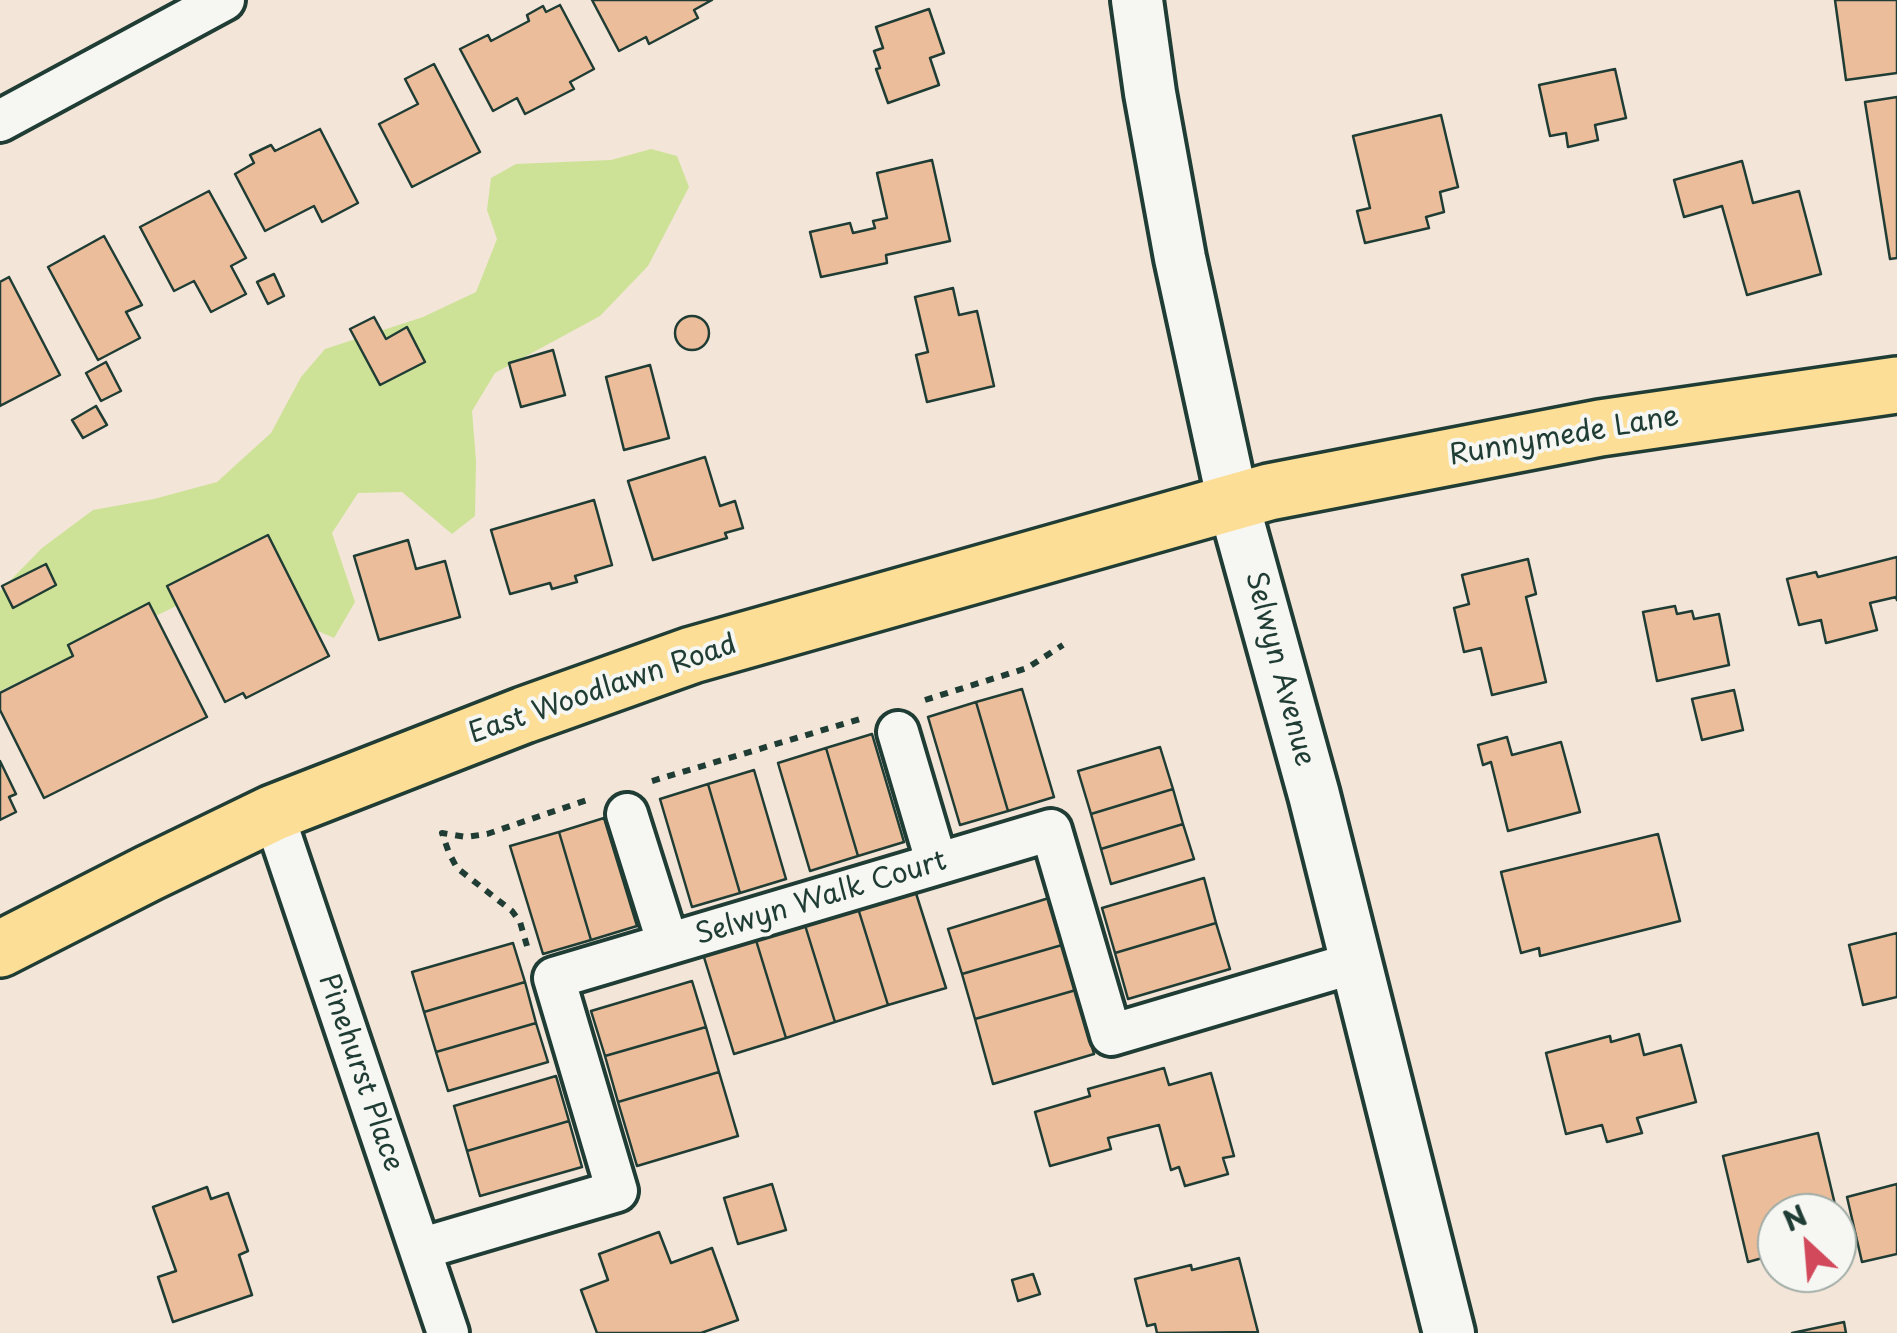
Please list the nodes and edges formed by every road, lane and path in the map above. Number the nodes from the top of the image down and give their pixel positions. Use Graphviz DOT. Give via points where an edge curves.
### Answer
graph roads {
  1 [pos="224,0"];
  2 [pos="1137,0"];
  3 [pos="0,122"];
  4 [pos="1897,386"];
  5 [pos="1233,502"];
  6 [pos="1062,646"];
  7 [pos="891,718"];
  8 [pos="622,798"];
  9 [pos="273,813"];
  10 [pos="937,864"];
  11 [pos="668,944"];
  12 [pos="0,949"];
  13 [pos="1354,963"];
  14 [pos="554,978"];
  15 [pos="420,1250"];
  16 [pos="448,1333"];
  17 [pos="1449,1333"];
  1 -- 3 [label="street"];
  2 -- 5 [label="street, Selwyn Avenue" via="1180,258"];
  4 -- 5 [label="main road, Runnymede Lane" via="1600,428"];
  5 -- 9 [label="main road, East Woodlawn Road" via="692,655"];
  5 -- 13 [label="street, Selwyn Avenue"];
  6 -- 7 [label="path" via="1027,668"];
  7 -- 8 [label="path"];
  7 -- 10 [label="street"];
  8 -- 11 [label="street"];
  8 -- 14 [label="path" via="487,834 442,833 457,868 512,911 536,970"];
  9 -- 12 [label="main road, East Woodlawn Road"];
  9 -- 15 [label="street, Pinehurst Place"];
  10 -- 11 [label="street, Selwyn Walk Court"];
  10 -- 13 [label="street, Selwyn Walk Court" via="1050,830 1111,1035"];
  11 -- 14 [label="street, Selwyn Walk Court"];
  13 -- 17 [label="street, Selwyn Avenue"];
  14 -- 15 [label="street" via="617,1191"];
  15 -- 16 [label="street, Pinehurst Place"];
}
